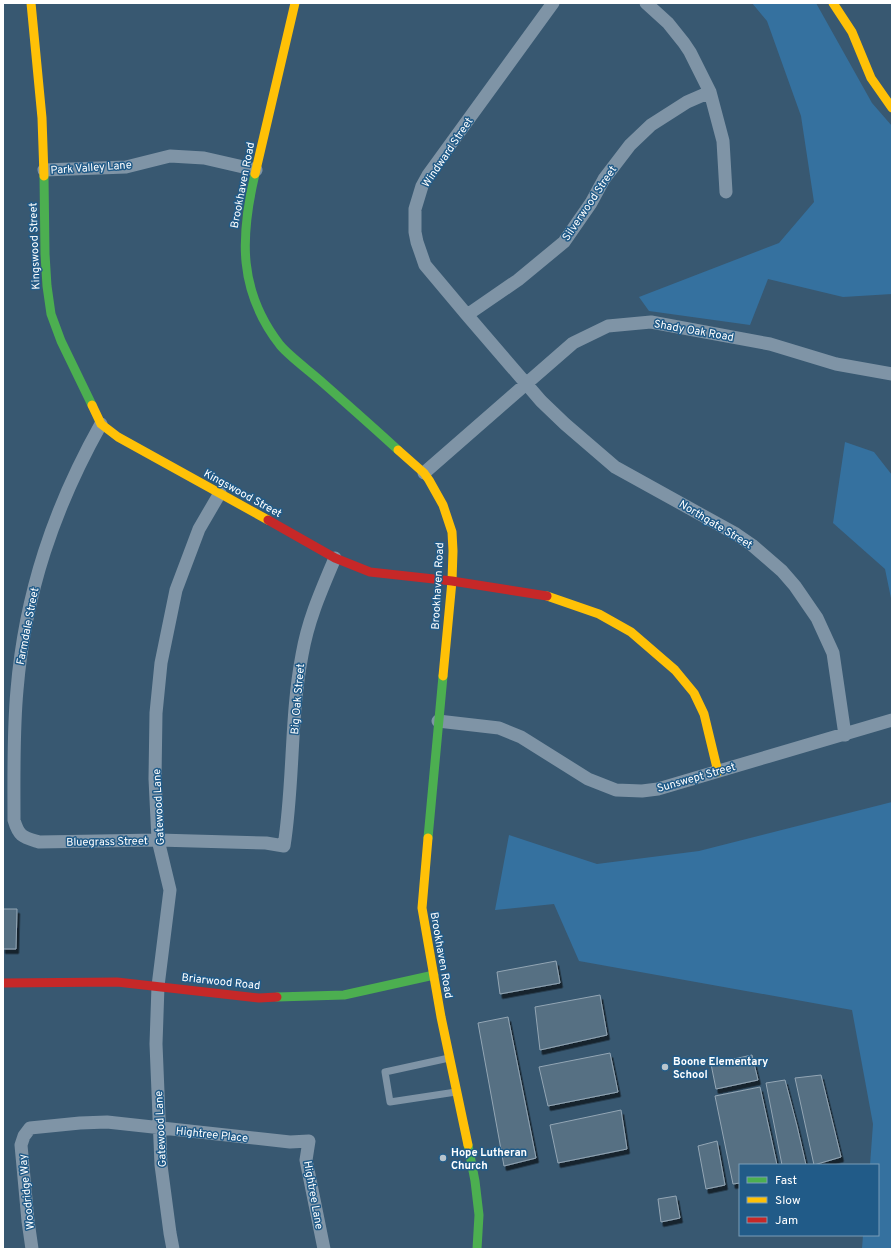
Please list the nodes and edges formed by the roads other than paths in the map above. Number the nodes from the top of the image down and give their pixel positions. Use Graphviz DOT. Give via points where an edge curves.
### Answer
graph roads {
  1 [pos="31,3"];
  2 [pos="295,3"];
  3 [pos="553,3"];
  4 [pos="646,3"];
  5 [pos="833,3"];
  6 [pos="710,92"];
  7 [pos="892,108"];
  8 [pos="44,170"];
  9 [pos="256,170"];
  10 [pos="726,192"];
  11 [pos="467,315"];
  12 [pos="892,374"];
  13 [pos="526,383"];
  14 [pos="101,424"];
  15 [pos="424,473"];
  16 [pos="220,493"];
  17 [pos="335,558"];
  18 [pos="452,581"];
  19 [pos="892,720"];
  20 [pos="438,721"];
  21 [pos="844,735"];
  22 [pos="718,772"];
  23 [pos="25,838"];
  24 [pos="158,840"];
  25 [pos="284,846"];
  26 [pos="434,975"];
  27 [pos="3,983"];
  28 [pos="158,986"];
  29 [pos="449,1058"];
  30 [pos="456,1092"];
  31 [pos="159,1128"];
  32 [pos="24,1136"];
  33 [pos="309,1141"];
  34 [pos="32,1249"];
  35 [pos="173,1249"];
  36 [pos="324,1249"];
  37 [pos="477,1249"];
  1 -- 8 [label="street, Kingswood Street" via="42,118"];
  2 -- 9 [label="street, Brookhaven Road"];
  3 -- 11 [label="street, Windward Street" via="428,175 417,200 414,221 420,254 425,265"];
  4 -- 6 [label="street" via="668,23 684,43"];
  5 -- 7 [label="street" via="854,38 871,78"];
  6 -- 10 [label="street" via="723,141"];
  6 -- 11 [label="street, Silverwood Street" via="687,102 651,125 630,145 604,179 564,242 518,280"];
  8 -- 9 [label="street, Park Valley Lane" via="126,167 170,156 204,158"];
  8 -- 14 [label="street, Kingswood Street" via="45,254 50,314"];
  9 -- 15 [label="street, Brookhaven Road" via="245,226 245,256 250,285 266,324 281,346"];
  11 -- 13 [label="street, Windward Street"];
  12 -- 13 [label="street, Shady Oak Road" via="836,364 770,344 651,322 608,326 573,343"];
  13 -- 15 [label="street, Shady Oak Road"];
  13 -- 21 [label="street, Northgate Street" via="560,419 615,467 736,534 782,571 810,607 833,653"];
  14 -- 16 [label="street, Kingswood Street" via="118,437"];
  14 -- 23 [label="street, Farmdale Street" via="56,517 38,574 24,632 15,722 14,820 18,831"];
  15 -- 18 [label="street, Brookhaven Road" via="444,506 451,529"];
  16 -- 17 [label="street, Kingswood Street"];
  16 -- 24 [label="street, Gatewood Lane" via="199,529 176,590 161,662 156,713 155,779"];
  17 -- 18 [label="street, Kingswood Street" via="370,572"];
  17 -- 25 [label="street, Big Oak Street" via="314,607 302,655 296,692 288,823"];
  18 -- 20 [label="street, Brookhaven Road"];
  18 -- 22 [label="street, Kingswood Street" via="542,594 599,614 631,632 675,670 694,693 704,714"];
  19 -- 21 [label="street, Sunswept Street"];
  20 -- 22 [label="street, Sunswept Street" via="499,728 521,737 588,779 616,790 658,789"];
  20 -- 26 [label="street, Brookhaven Road" via="422,908"];
  21 -- 22 [label="street, Sunswept Street"];
  23 -- 24 [label="street, Bluegrass Street" via="39,842"];
  24 -- 25 [label="street, Bluegrass Street" via="266,843"];
  24 -- 28 [label="street, Gatewood Lane" via="170,890"];
  26 -- 28 [label="street, Briarwood Road" via="344,995 259,998"];
  26 -- 29 [label="street, Brookhaven Road"];
  27 -- 28 [label="street, Briarwood Road" via="117,982"];
  28 -- 31 [label="street, Gatewood Lane" via="156,1044"];
  29 -- 30 [label="street, Brookhaven Road"];
  29 -- 30 [label="lane" via="385,1072 390,1102"];
  30 -- 37 [label="street, Brookhaven Road" via="475,1182 479,1215"];
  31 -- 32 [label="street, Hightree Place" via="107,1122 80,1122 30,1128"];
  31 -- 33 [label="street, Hightree Place" via="290,1142"];
  31 -- 35 [label="street, Gatewood Lane" via="161,1165"];
  32 -- 34 [label="street, Woodridge Way" via="21,1145"];
  33 -- 36 [label="street, Hightree Lane" via="306,1160"];
}
